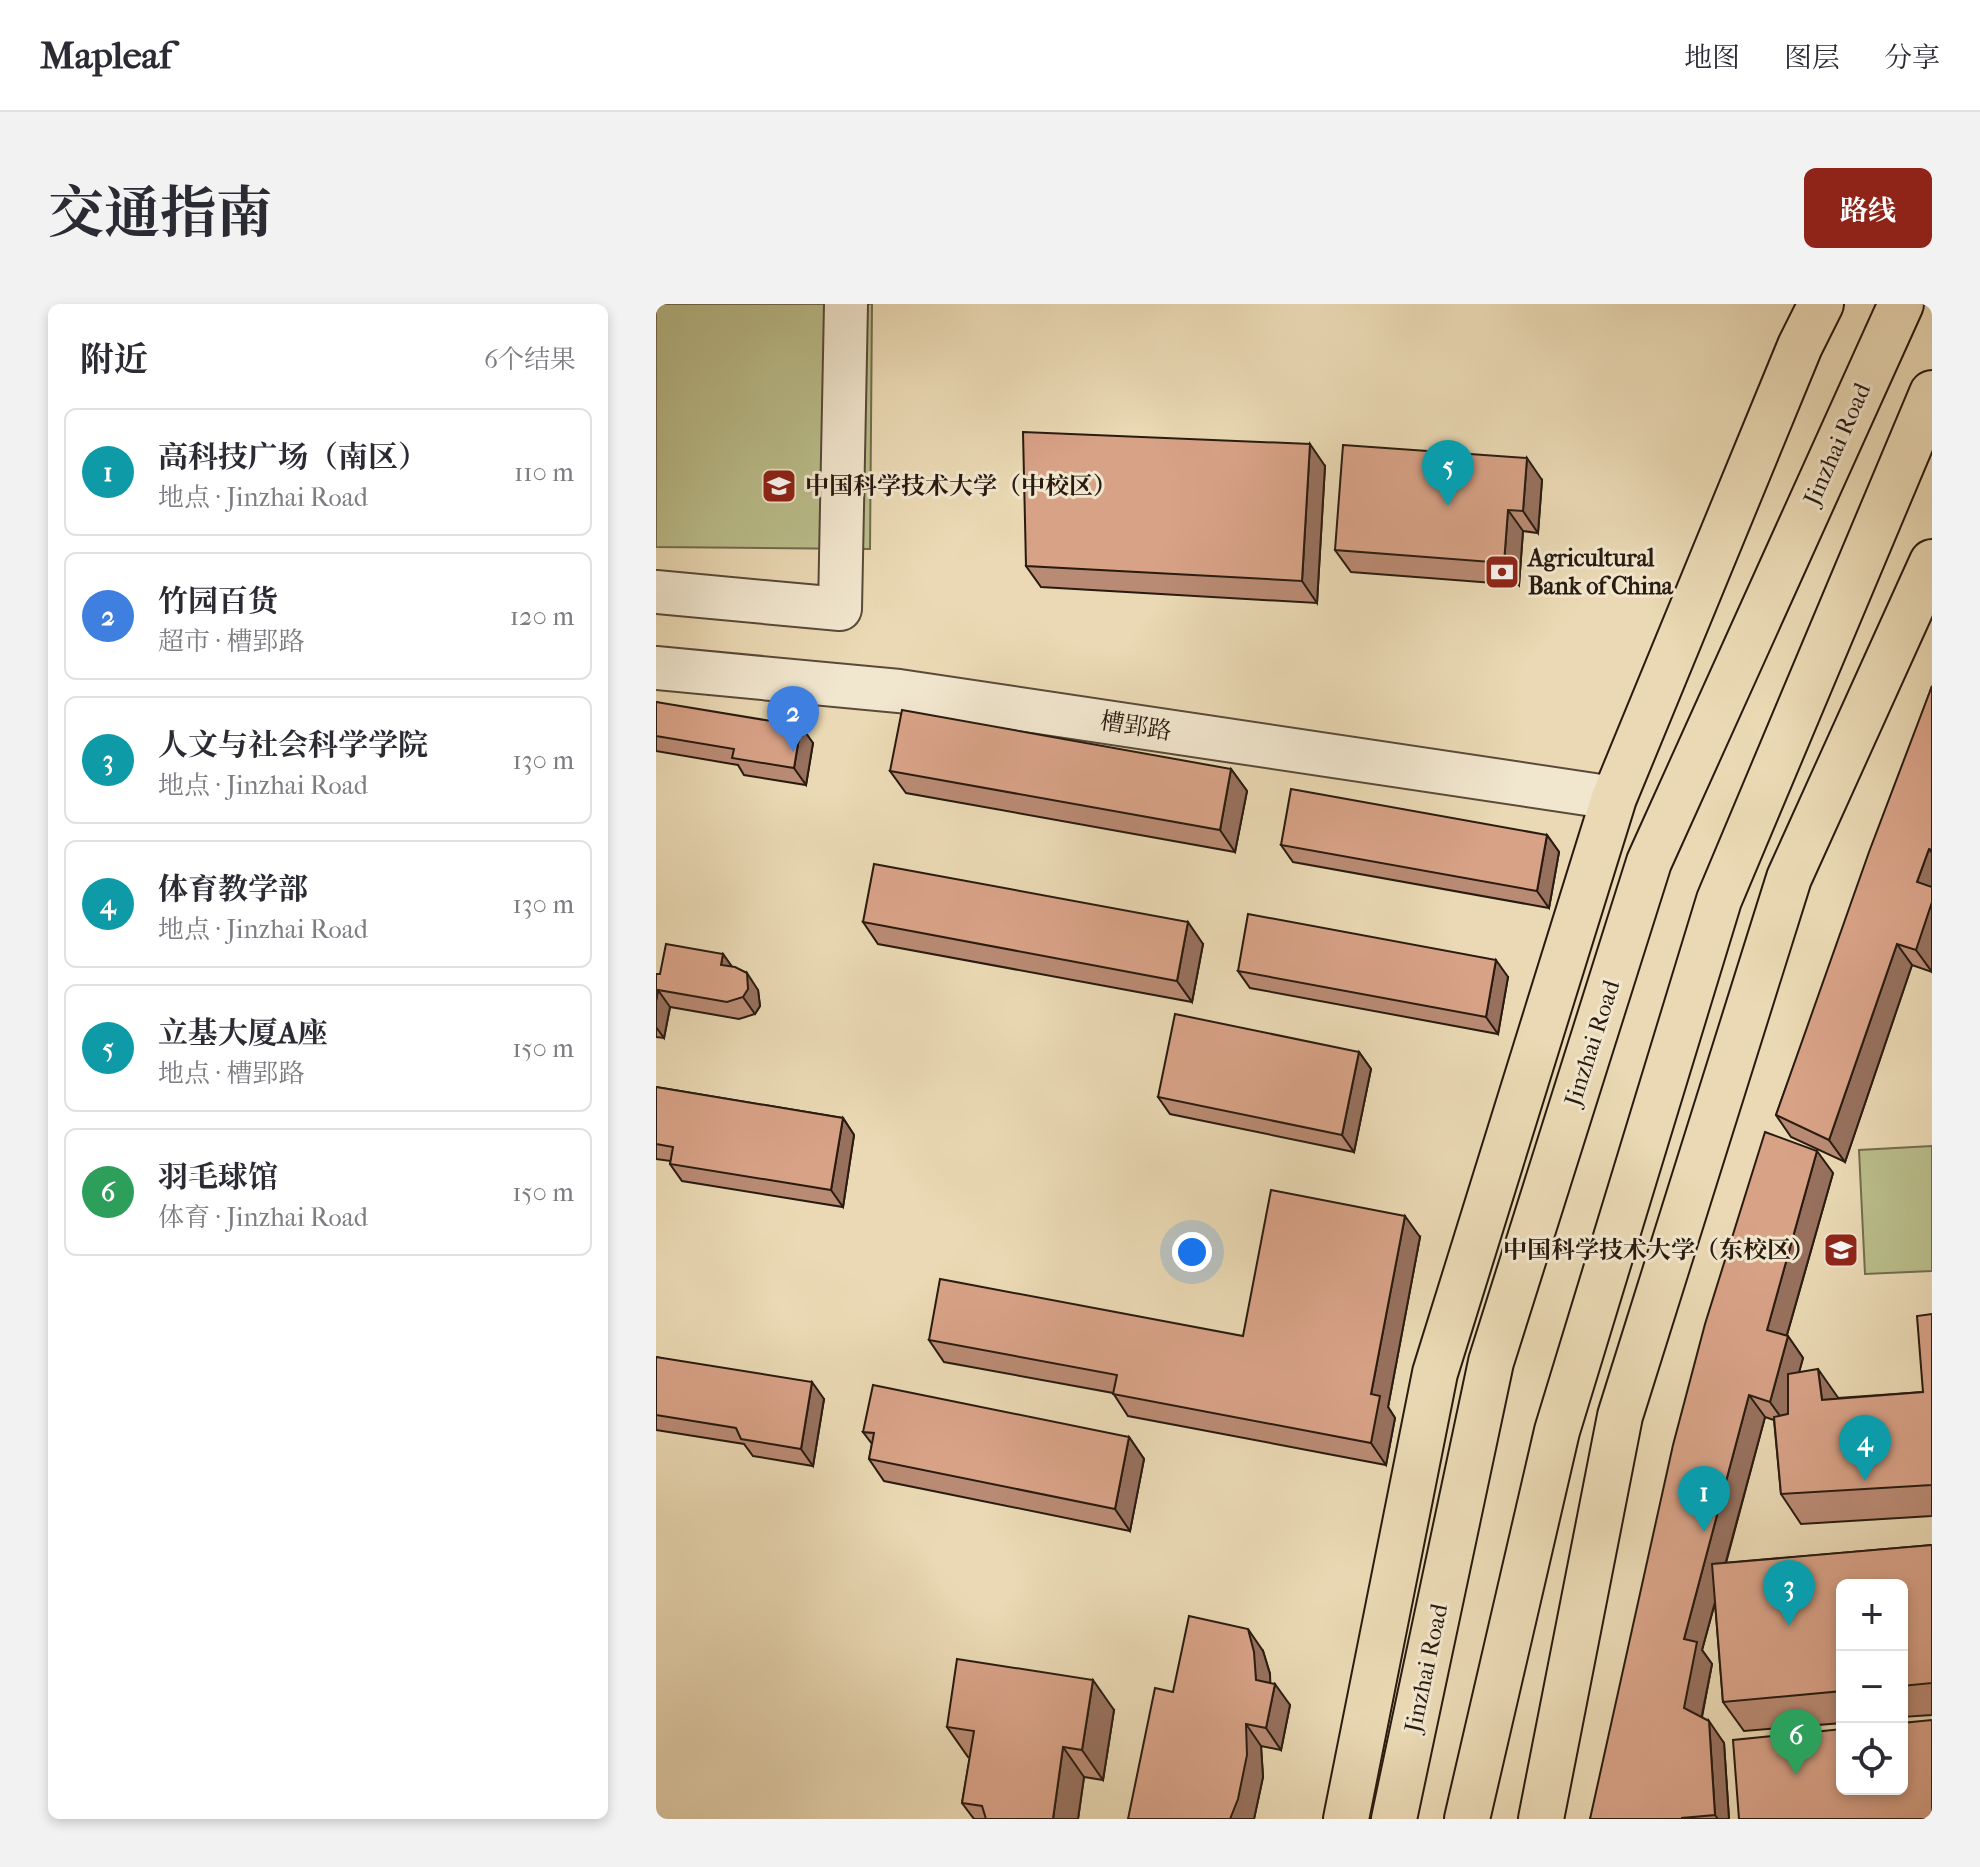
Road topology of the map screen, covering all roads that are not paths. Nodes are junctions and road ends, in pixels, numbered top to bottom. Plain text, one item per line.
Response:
1 (846, 304) edge
2 (1821, 304) edge
3 (1901, 304) edge
4 (1932, 393) edge
5 (1932, 562) edge
6 (656, 592) edge
7 (656, 668) edge
8 (1614, 798) junction
9 (1346, 1819) edge
10 (1394, 1819) edge
11 (1467, 1819) edge
12 (1541, 1819) edge

1 - 6 street
2 - 8 highway
3 - 10 highway, Jinzhai Road
4 - 11 highway
5 - 12 highway
7 - 8 street, 槽郢路
8 - 9 highway

